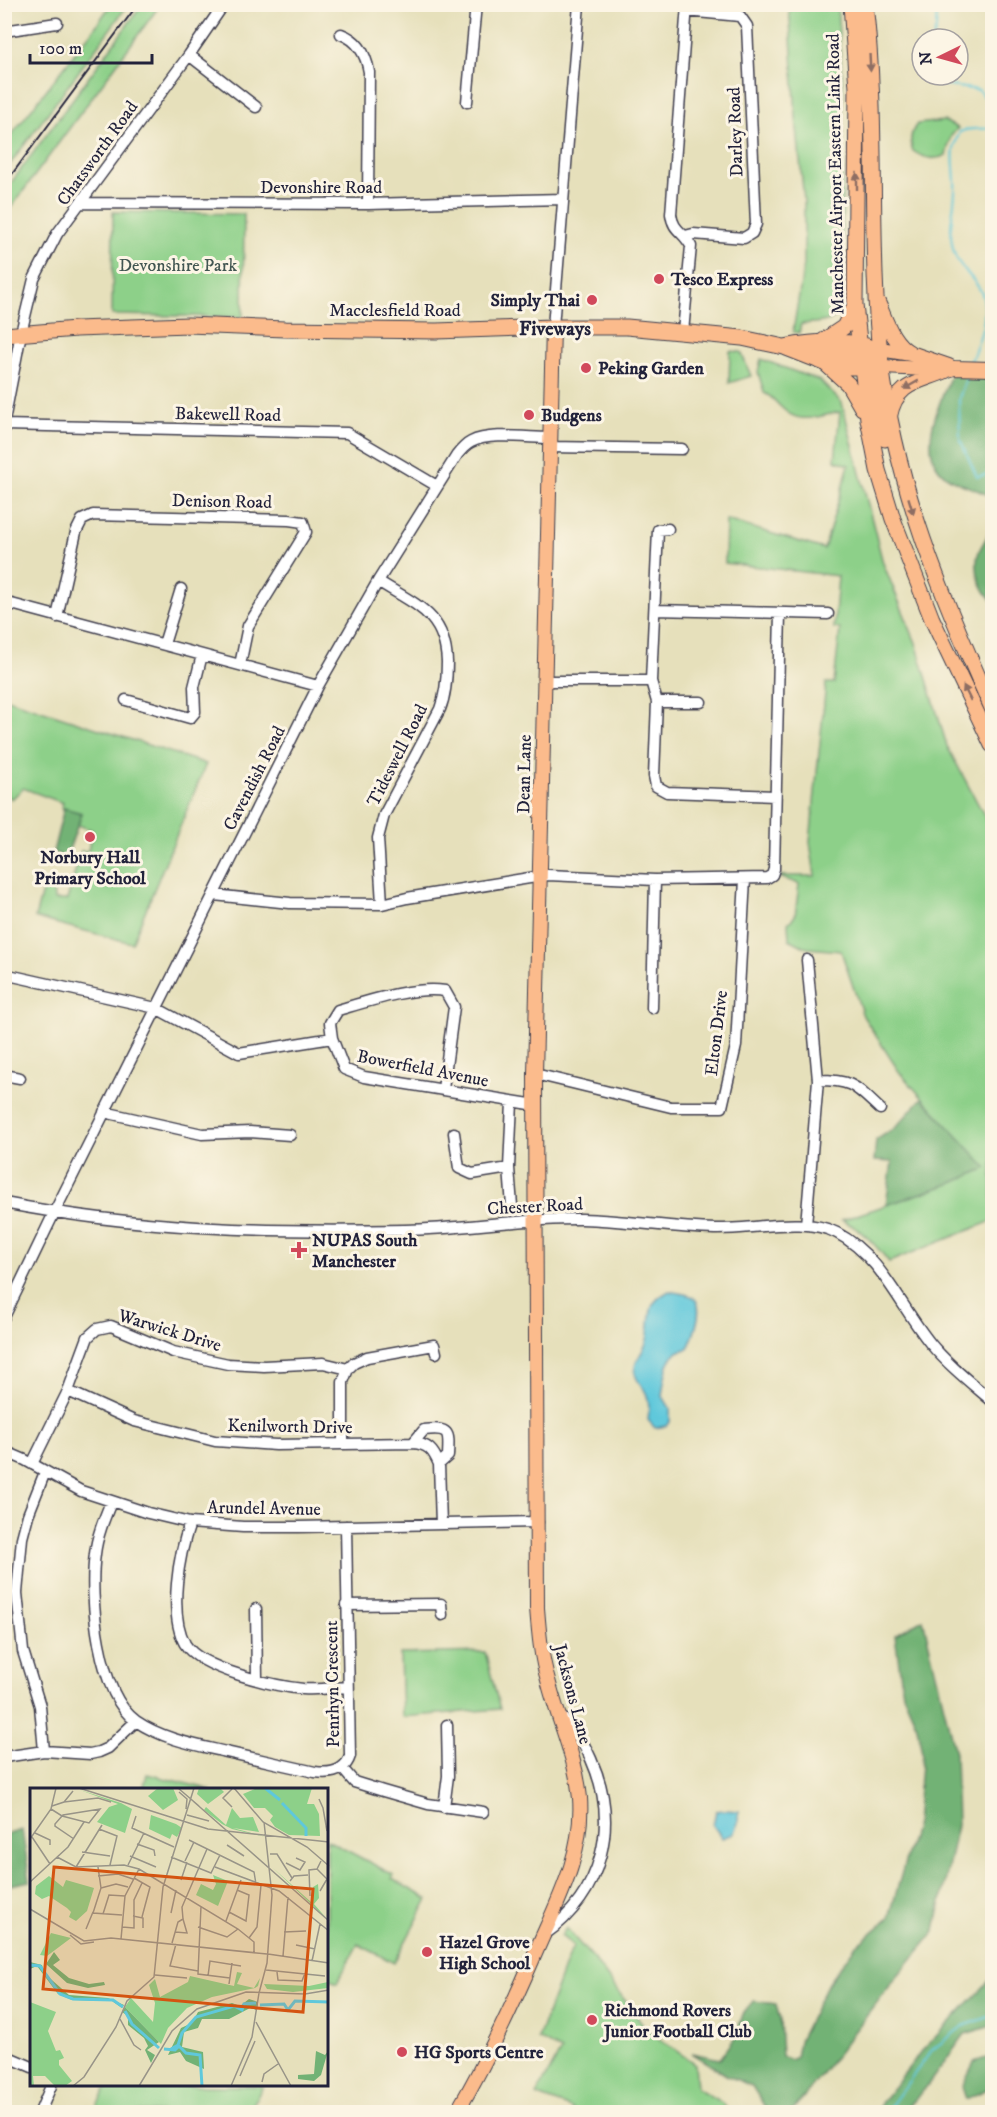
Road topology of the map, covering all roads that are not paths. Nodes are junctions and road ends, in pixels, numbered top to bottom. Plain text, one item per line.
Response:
1 (224, 4) edge
2 (476, 4) edge
3 (579, 4) edge
4 (851, 4) edge
5 (865, 4) edge
6 (686, 8) edge
7 (57, 23) dead end
8 (4, 31) edge
9 (341, 34) dead end
10 (189, 55) junction
11 (466, 102) dead end
12 (256, 107) dead end
13 (873, 168) junction
14 (563, 199) junction
15 (80, 203) junction
16 (368, 204) junction
17 (685, 236) junction
18 (876, 297) junction
19 (855, 305) junction
20 (553, 327) junction
21 (683, 332) junction
22 (21, 333) junction
23 (4, 335) edge
24 (820, 343) junction
25 (789, 347) junction
26 (916, 355) junction
27 (870, 357) junction
28 (825, 363) junction
29 (954, 368) junction
30 (987, 369) edge
31 (890, 416) junction
32 (868, 419) junction
33 (4, 423) edge
34 (549, 443) junction
35 (682, 449) dead end
36 (437, 486) junction
37 (668, 530) dead end
38 (902, 543) junction
39 (378, 581) junction
40 (181, 589) dead end
41 (4, 602) edge
42 (655, 610) junction
43 (780, 613) junction
44 (828, 614) dead end
45 (57, 616) junction
46 (164, 644) junction
47 (202, 655) junction
48 (240, 665) junction
49 (544, 681) junction
50 (651, 681) junction
51 (318, 686) junction
52 (126, 700) dead end
53 (657, 702) junction
54 (701, 702) dead end
55 (993, 708) edge
56 (993, 746) edge
57 (775, 796) junction
58 (539, 876) junction
59 (745, 879) junction
60 (655, 880) junction
61 (214, 895) junction
62 (382, 904) junction
63 (807, 960) dead end
64 (4, 974) edge
65 (156, 1008) junction
66 (652, 1008) dead end
67 (332, 1038) junction
68 (535, 1074) junction
69 (4, 1075) edge
70 (20, 1078) dead end
71 (818, 1080) junction
72 (443, 1089) junction
73 (512, 1102) junction
74 (536, 1105) junction
75 (880, 1109) dead end
76 (104, 1112) junction
77 (454, 1133) dead end
78 (290, 1135) dead end
79 (508, 1168) junction
80 (4, 1203) edge
81 (512, 1206) dead end
82 (54, 1213) junction
83 (535, 1221) junction
84 (806, 1225) junction
85 (4, 1317) edge
86 (434, 1345) dead end
87 (348, 1369) junction
88 (68, 1391) junction
89 (993, 1401) edge
90 (343, 1443) junction
91 (413, 1443) junction
92 (4, 1451) edge
93 (32, 1464) junction
94 (439, 1464) junction
95 (45, 1472) junction
96 (111, 1502) junction
97 (538, 1522) junction
98 (190, 1523) junction
99 (441, 1524) junction
100 (346, 1526) junction
101 (346, 1605) junction
102 (256, 1609) dead end
103 (441, 1615) dead end
104 (257, 1679) junction
105 (348, 1687) junction
106 (558, 1715) junction
107 (136, 1721) junction
108 (447, 1725) dead end
109 (44, 1751) junction
110 (4, 1757) edge
111 (342, 1768) junction
112 (444, 1807) junction
113 (483, 1812) dead end
114 (543, 1935) junction
115 (4, 2055) edge
116 (30, 2066) edge
117 (50, 2087) edge
118 (40, 2112) edge
119 (457, 2112) edge

1 - 10 street, Chatsworth Road
2 - 11 street
3 - 14 street
19 -> 4 highway, Manchester Airport Eastern Link Road
5 -> 13 highway, Manchester Airport Eastern Link Road
6 - 17 street
6 - 17 street, Darley Road
7 - 8 street
9 - 16 street
10 - 12 street
10 - 15 street, Chatsworth Road
13 - 18 highway, Manchester Airport Eastern Link Road
13 - 27 highway
14 - 16 street, Devonshire Road
14 - 20 street
15 - 16 street, Devonshire Road
15 - 22 street, Chatsworth Road
17 - 21 street
18 - 26 main road
18 - 27 highway, Manchester Airport Eastern Link Road
19 - 24 highway
19 - 27 highway, Manchester Airport Eastern Link Road
20 - 21 highway, Macclesfield Road
20 - 22 highway, Macclesfield Road
20 - 34 main road, Dean Lane
21 - 25 highway, Macclesfield Road
22 - 23 highway, Macclesfield Road
22 - 33 street, Chatsworth Road
24 - 25 highway, Macclesfield Road
24 - 27 highway, Macclesfield Road
25 - 27 highway
25 - 28 highway, Macclesfield Road
26 - 27 main road, Macclesfield Road
26 - 29 main road, Macclesfield Road
27 - 28 highway, Macclesfield Road
27 - 29 main road, Macclesfield Road
27 - 31 highway, Manchester Airport Eastern Link Road
27 - 32 highway
27 - 38 highway
28 - 32 highway
29 - 30 main road
29 -> 31 main road
31 -> 55 highway, Manchester Airport Eastern Link Road
32 - 38 highway
33 - 36 street, Bakewell Road
34 - 35 street, Cavendish Road
34 - 36 street, Cavendish Road
34 - 49 main road, Dean Lane
36 - 39 street, Cavendish Road
37 - 42 street
56 -> 38 highway
39 - 51 street, Cavendish Road
39 - 62 street, Tideswell Road
40 - 46 street
41 - 45 street
42 - 43 street
42 - 50 street
43 - 44 street
43 - 57 street
45 - 46 street
45 - 48 street, Denison Road
46 - 47 street
47 - 48 street
47 - 52 street
48 - 51 street
49 - 50 street
49 - 58 main road, Dean Lane
50 - 53 street
51 - 61 street, Cavendish Road
53 - 54 street
53 - 57 street
57 - 59 street
58 - 60 street
58 - 62 street
58 - 68 main road, Dean Lane
59 - 60 street
59 - 68 street, Elton Drive
60 - 66 street
61 - 62 street
61 - 65 street, Cavendish Road
63 - 71 street
64 - 65 street
65 - 67 street
65 - 76 street, Cavendish Road
67 - 72 street, Bowerfield Avenue
67 - 72 street
68 - 74 main road, Dean Lane
69 - 70 street
71 - 75 street
71 - 84 street
72 - 73 street, Bowerfield Avenue
73 - 74 street, Bowerfield Avenue
73 - 79 street
74 - 83 main road, Dean Lane
76 - 78 street
76 - 82 street, Cavendish Road
77 - 79 street
79 - 81 street
80 - 82 street, Chester Road
82 - 83 street, Chester Road
82 - 85 street, Cavendish Road
83 - 84 street, Chester Road
83 - 97 main road, Jacksons Lane
84 - 89 street, Chester Road
86 - 87 street
87 - 88 street, Warwick Drive
87 - 90 street
88 - 90 street, Kenilworth Drive
88 - 93 street, Warwick Drive
90 - 91 street, Kenilworth Drive
91 - 94 street
91 - 94 street, Kenilworth Drive
92 - 93 street, Arundel Avenue
93 - 95 street, Arundel Avenue
94 - 99 street, Kenilworth Drive
95 - 96 street, Arundel Avenue
95 - 109 street
96 - 98 street, Arundel Avenue
96 - 107 street
97 - 99 street, Arundel Avenue
97 - 106 main road, Jacksons Lane
98 - 100 street, Arundel Avenue
98 - 104 street
99 - 100 street, Arundel Avenue
100 - 101 street, Penrhyn Crescent
101 - 103 street
101 - 105 street, Penrhyn Crescent
102 - 104 street
104 - 105 street
105 - 111 street, Penrhyn Crescent
106 - 114 main road, Jacksons Lane
106 - 114 street
107 - 109 street
107 - 111 street, Penrhyn Crescent
108 - 112 street
109 - 110 street
111 - 112 street
112 - 113 street
114 - 119 main road, Jacksons Lane
115 - 116 street
117 - 118 street

